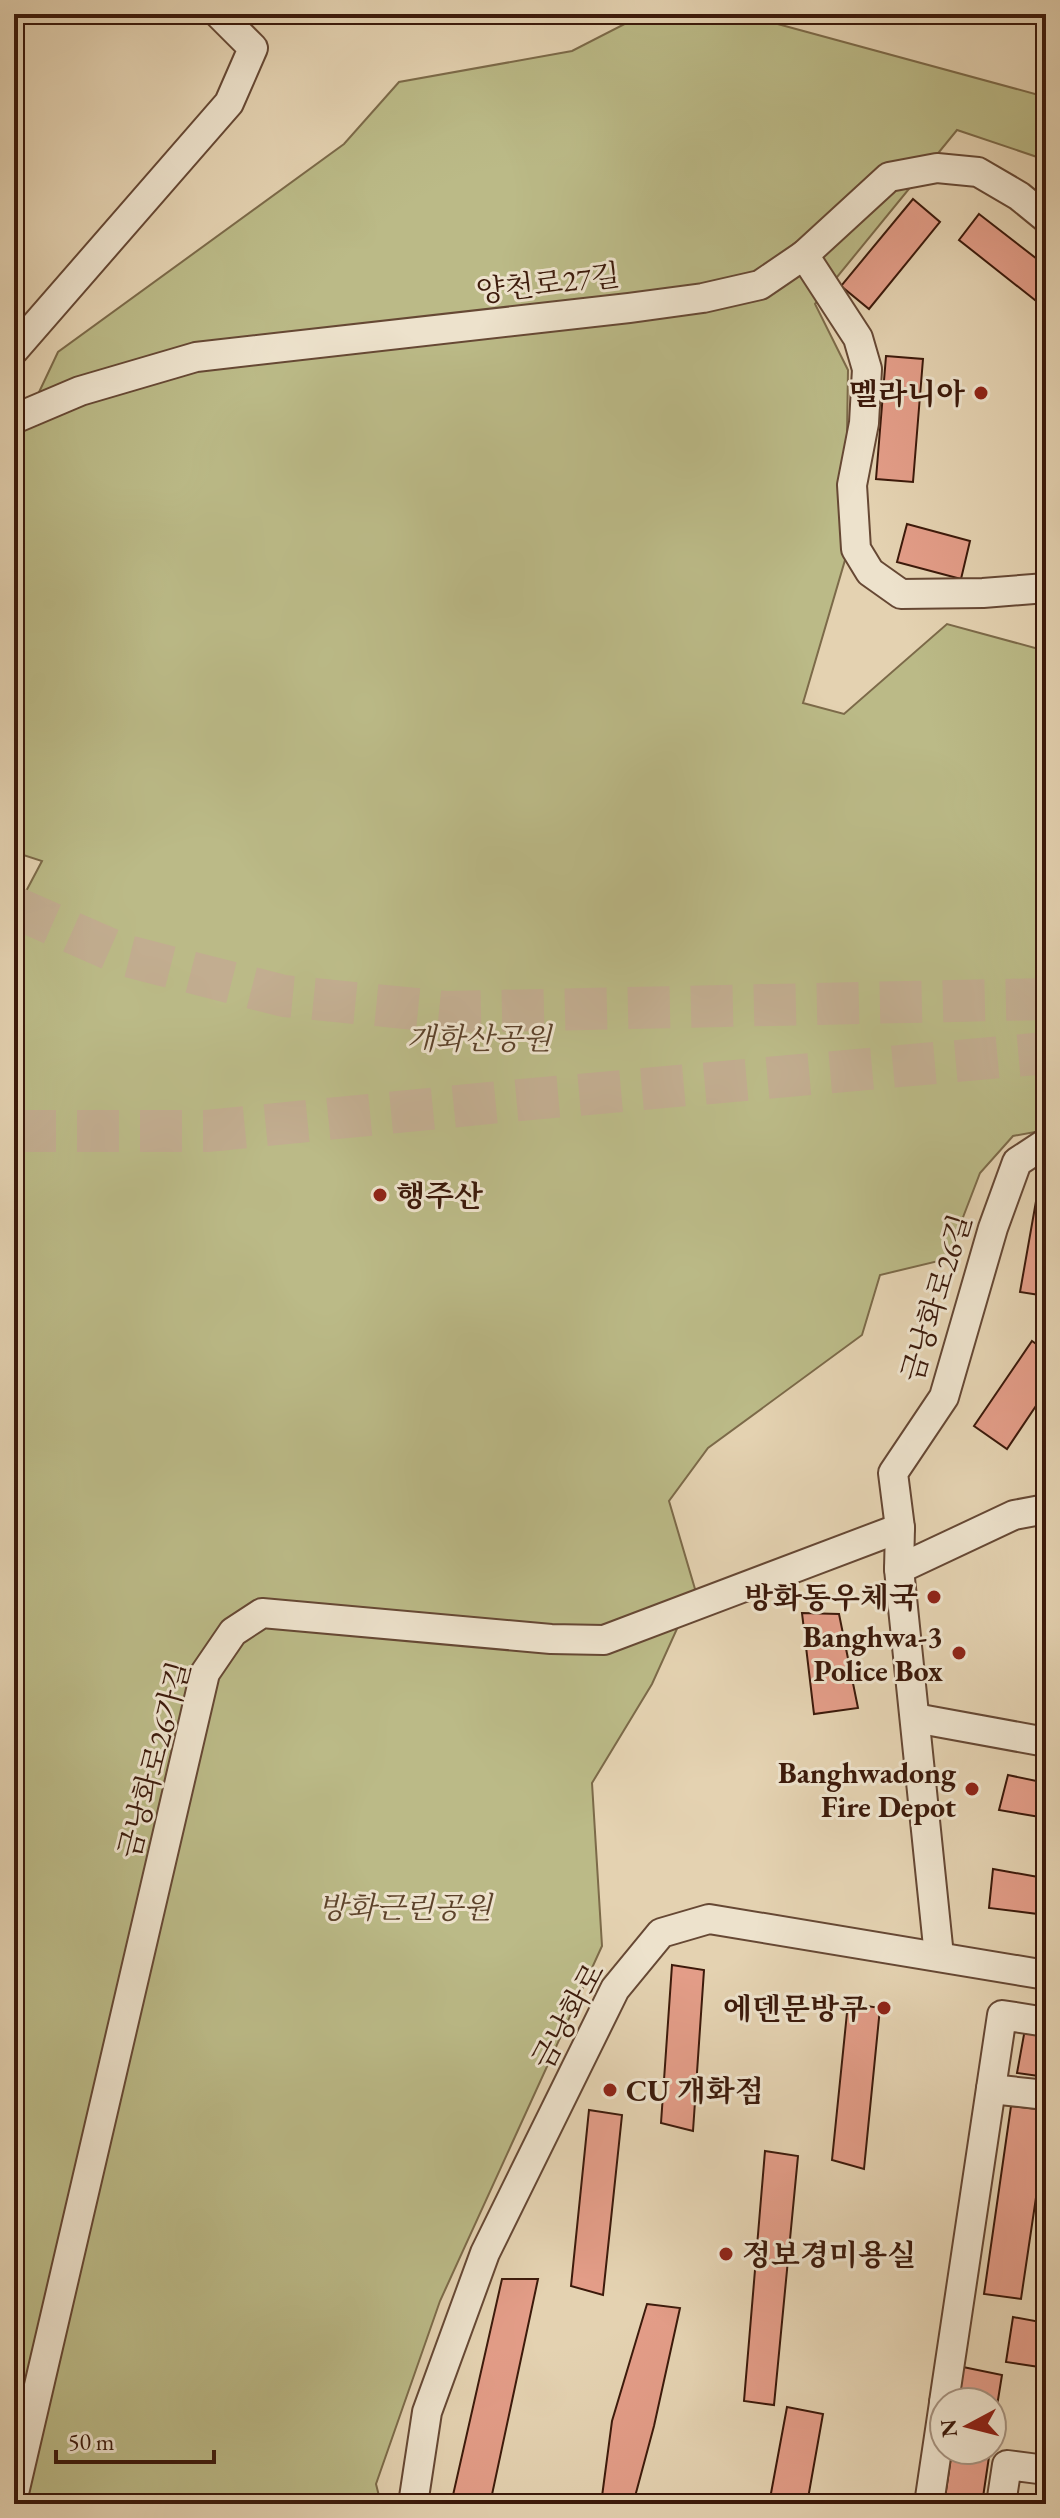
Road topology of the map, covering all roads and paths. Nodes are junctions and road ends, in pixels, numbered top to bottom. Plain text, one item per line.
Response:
1 (219, 14) edge
2 (1046, 218) edge
3 (804, 255) junction
4 (14, 350) edge
5 (14, 419) edge
6 (1046, 588) edge
7 (1046, 1143) edge
8 (1046, 1509) edge
9 (900, 1528) junction
10 (899, 1569) junction
11 (915, 1718) junction
12 (1046, 1742) edge
13 (939, 1956) junction
14 (1046, 1975) edge
15 (1046, 2022) edge
16 (991, 2089) junction
17 (1046, 2095) edge
18 (947, 2386) edge
19 (935, 2466) edge
20 (1046, 2470) edge
21 (14, 2493) edge
22 (413, 2504) edge
23 (929, 2504) edge
24 (1001, 2504) edge

1 - 4 street
2 - 3 street, 양천로27길
3 - 5 street, 양천로27길
3 - 6 street
7 - 9 street, 금낭화로26길
8 - 10 street
9 - 10 street, 금낭화로26길
9 - 21 street, 금낭화로26가길
10 - 11 street, 금낭화로26길
11 - 12 street
11 - 13 street, 금낭화로26길
13 - 14 street, 금낭화로
13 - 22 street, 금낭화로
15 - 16 street
16 - 17 street
16 - 18 street
19 - 23 street
20 - 24 street

